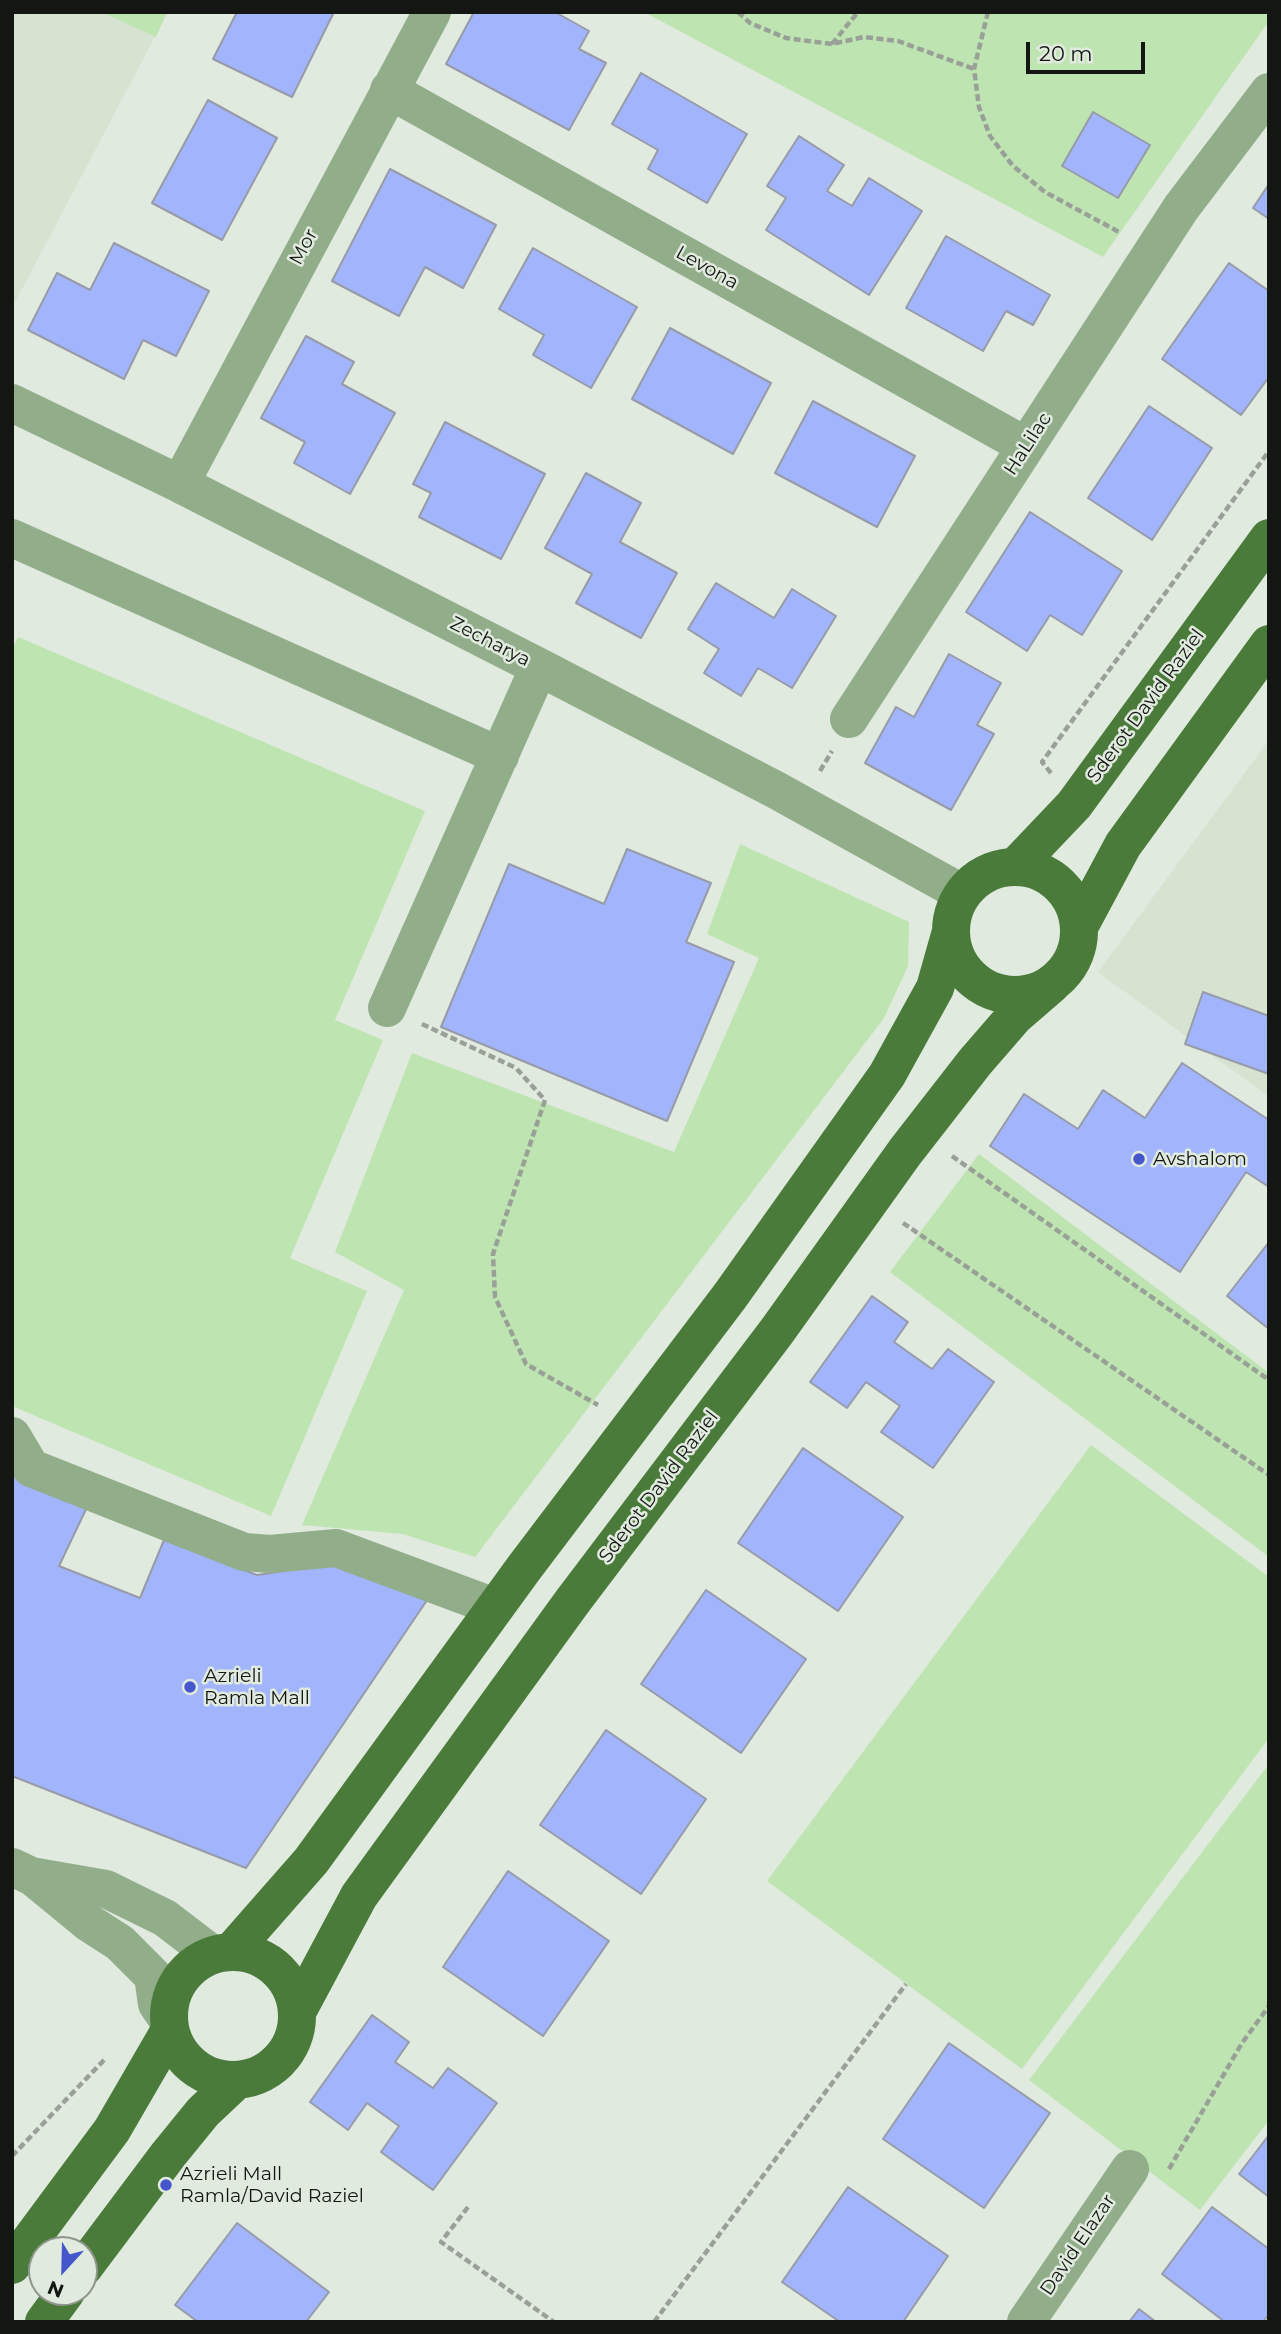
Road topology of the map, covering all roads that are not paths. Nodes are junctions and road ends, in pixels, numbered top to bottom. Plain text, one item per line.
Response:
1 (432, 12) edge
2 (389, 90) junction
3 (1269, 92) edge
4 (12, 403) edge
5 (1026, 446) junction
6 (180, 484) junction
7 (12, 538) edge
8 (1269, 538) edge
9 (1269, 644) edge
10 (539, 667) junction
11 (849, 719) road end
12 (500, 756) junction
13 (1015, 867) junction
14 (962, 893) junction
15 (1079, 927) junction
16 (950, 935) junction
17 (1051, 985) junction
18 (387, 1008) road end
19 (12, 1436) edge
20 (495, 1607) junction
21 (22, 1871) edge
22 (222, 1953) junction
23 (298, 2012) junction
24 (169, 2025) junction
25 (237, 2080) junction
26 (1130, 2169) road end
27 (98, 2248) edge
28 (12, 2265) edge
29 (56, 2306) edge
30 (44, 2322) edge
31 (1027, 2322) edge

1 - 2 street, Mor
2 - 5 street, Levona
2 - 6 street, Mor
3 - 5 street, HaLilac
4 - 6 street, Zecharya
5 - 11 street, HaLilac
6 - 10 street, Zecharya
7 - 12 street
8 - 13 main road, Sderot David Raziel
9 - 15 main road
10 - 12 street
10 - 14 street, Zecharya
12 - 18 street
13 - 14 main road
13 - 15 main road
14 - 16 main road
15 - 17 main road
16 - 17 main road
16 - 20 main road
17 - 23 main road, Sderot David Raziel
19 - 20 street
20 - 22 main road
21 - 22 street
21 - 24 street
22 - 23 main road
22 - 24 main road
23 - 25 main road
24 - 25 main road
24 - 28 main road
25 - 27 main road
26 - 31 street, David Elazar
29 - 30 main road

